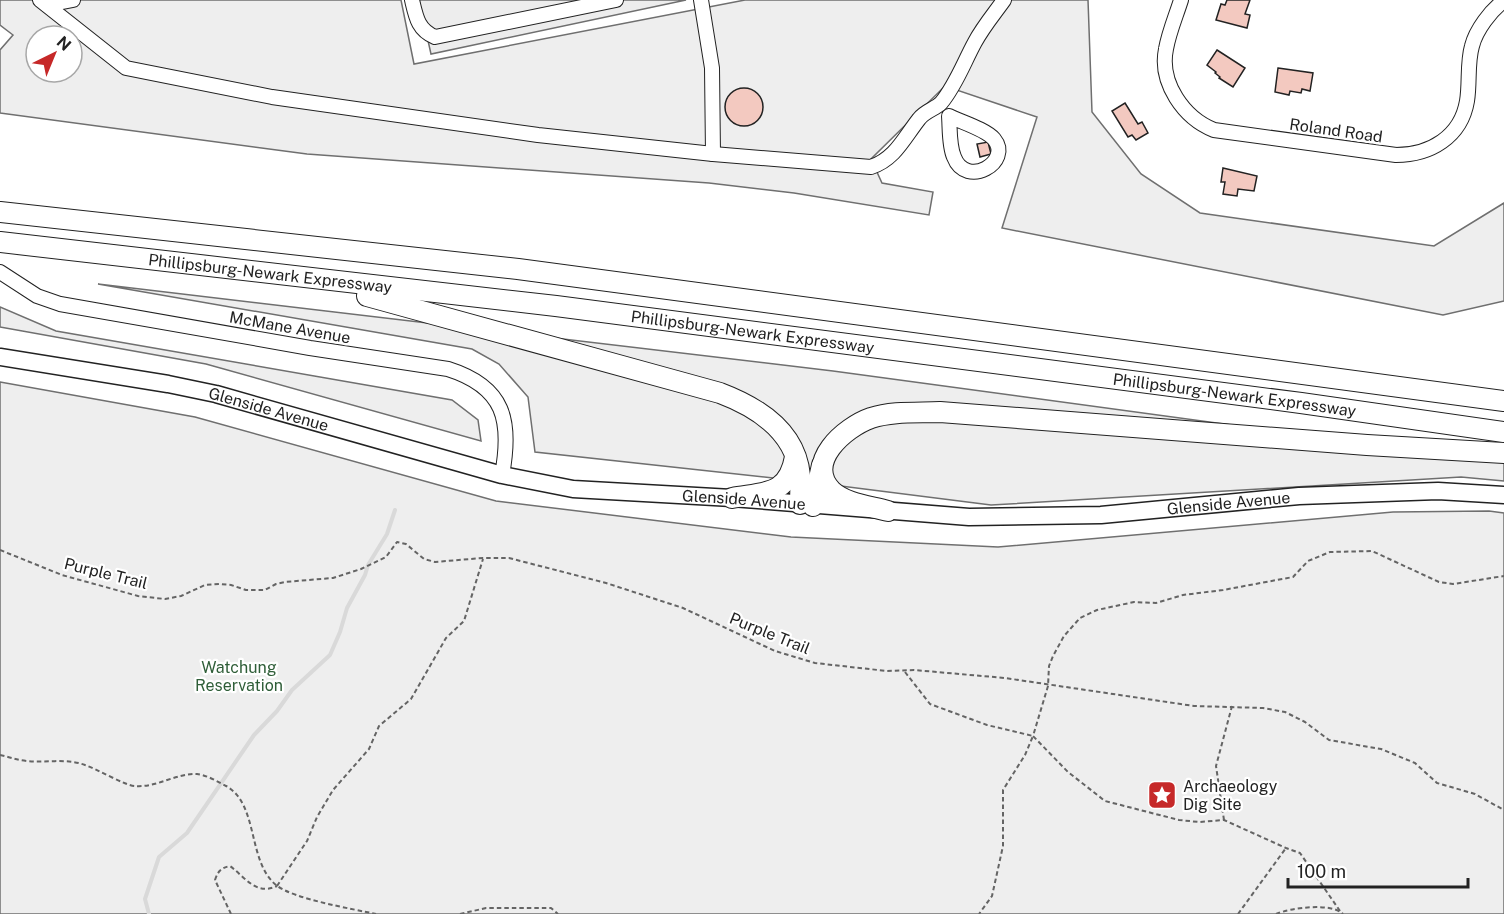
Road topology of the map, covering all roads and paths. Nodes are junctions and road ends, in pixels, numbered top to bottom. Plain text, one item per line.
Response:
1 (73, 0) edge
2 (412, 0) edge
3 (616, 0) edge
4 (701, 0) edge
5 (1004, 0) edge
6 (1181, 0) edge
7 (1504, 1) edge
8 (44, 2) edge
9 (940, 105) junction
10 (949, 116) dead end
11 (713, 154) junction
12 (0, 212) edge
13 (0, 242) edge
14 (229, 270) junction
15 (0, 272) edge
16 (0, 357) edge
17 (1504, 401) edge
18 (1504, 432) edge
19 (1504, 453) edge
20 (795, 457) junction
21 (823, 462) junction
22 (502, 475) junction
23 (1504, 495) edge
24 (732, 498) junction
25 (807, 505) junction
26 (888, 511) junction
27 (0, 550) edge
28 (483, 558) junction
29 (1504, 576) edge
30 (905, 672) junction
31 (1048, 686) junction
32 (1232, 706) junction
33 (1033, 736) junction
34 (0, 755) edge
35 (1504, 810) edge
36 (1224, 820) junction
37 (1286, 848) junction
38 (277, 886) junction
39 (1341, 912) edge
40 (231, 914) edge
41 (376, 914) edge
42 (460, 914) edge
43 (558, 914) edge
44 (979, 914) edge
45 (1238, 914) edge
46 (1276, 914) edge

1 - 8 street
2 - 3 street
4 - 11 street
5 - 9 street
6 - 7 street, Roland Road
8 - 11 street
9 - 10 street
9 - 11 street
12 - 17 highway, Phillipsburg-Newark Expressway
13 - 14 highway, Phillipsburg-Newark Expressway
14 - 18 highway, Phillipsburg-Newark Expressway
14 - 20 highway
15 - 22 street, McMane Avenue
16 - 22 main road, Glenside Avenue
19 - 21 highway
20 - 24 highway
20 - 25 highway
21 - 25 highway
21 - 26 highway
22 - 24 main road, Glenside Avenue
23 - 26 main road, Glenside Avenue
24 - 25 main road, Glenside Avenue
25 - 26 main road, Glenside Avenue
27 - 28 path, Purple Trail
28 - 30 path, Purple Trail
28 - 38 path
29 - 31 path
30 - 31 path, Purple Trail
30 - 33 path
31 - 32 path, Purple Trail
31 - 33 path
32 - 35 path, Purple Trail
32 - 36 path
33 - 36 path
33 - 44 path
34 - 38 path
36 - 37 path
37 - 39 path
37 - 45 path
38 - 40 path
38 - 41 path
39 - 46 path
42 - 43 path

